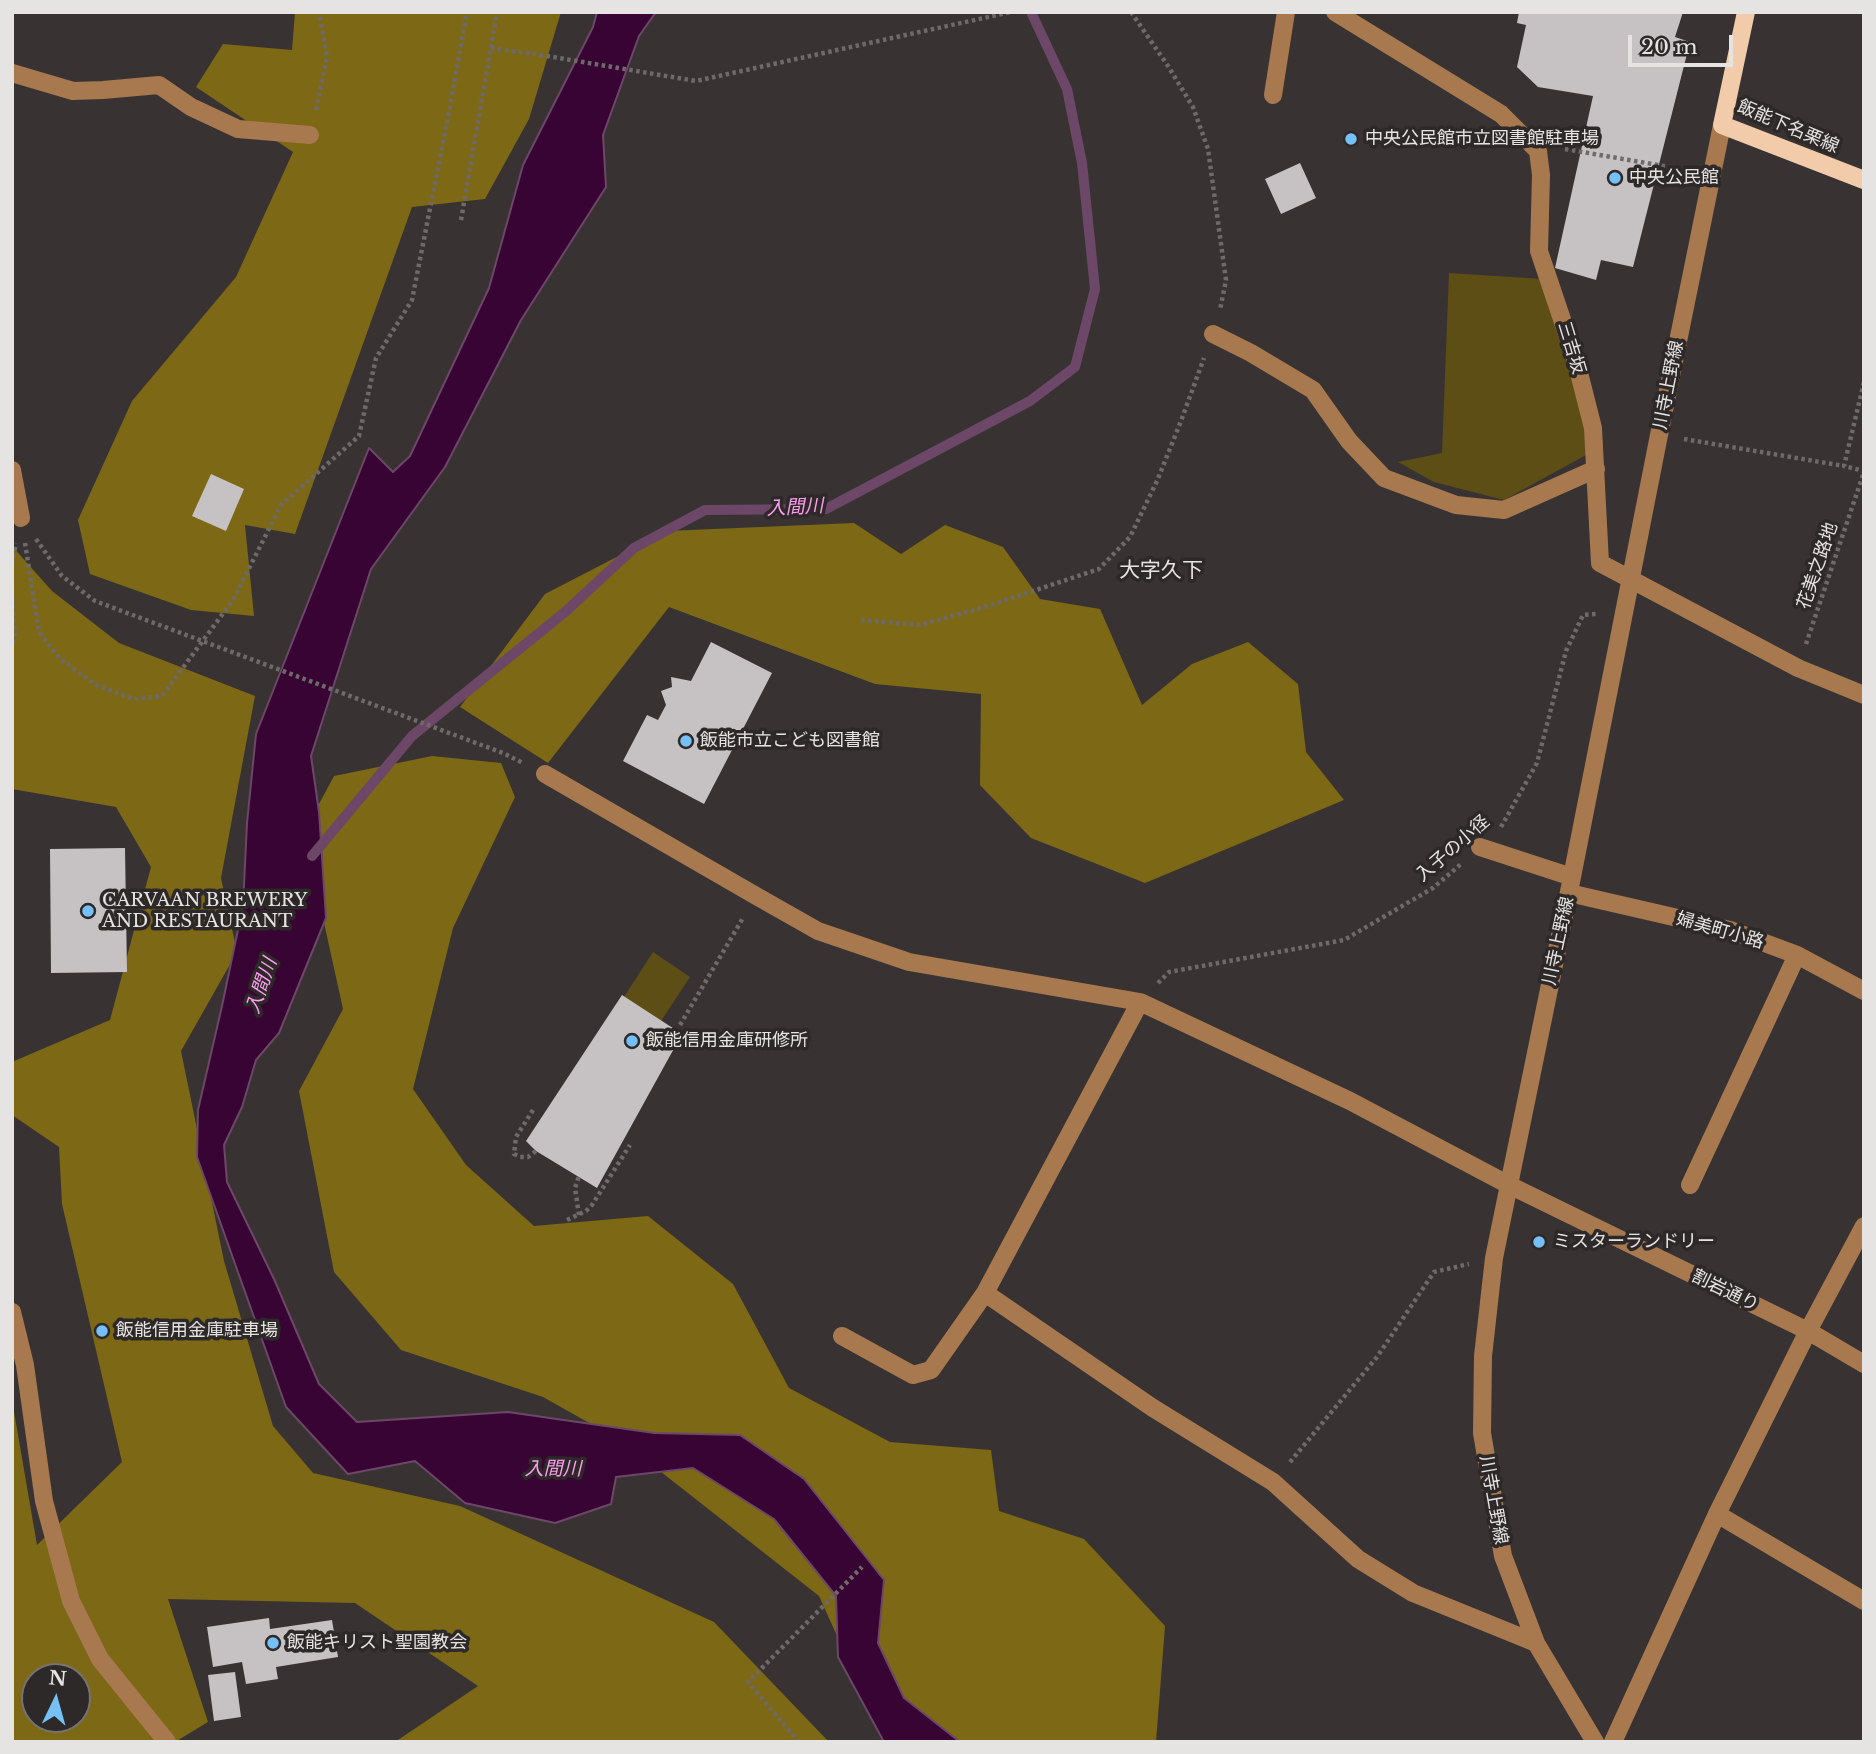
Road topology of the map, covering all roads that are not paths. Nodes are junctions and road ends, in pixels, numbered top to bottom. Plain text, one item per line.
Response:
1 (1286, 12) edge
2 (1335, 12) edge
3 (1746, 12) edge
4 (12, 73) edge
5 (1273, 95) dead end
6 (1722, 125) junction
7 (310, 135) road end
8 (1864, 180) edge
9 (1213, 334) road end
10 (1596, 469) junction
11 (12, 470) edge
12 (21, 518) road end
13 (1632, 579) junction
14 (1864, 695) edge
15 (545, 774) dead end
16 (1480, 847) road end
17 (1571, 885) junction
18 (1797, 955) junction
19 (1864, 991) edge
20 (1140, 1002) junction
21 (1509, 1185) junction
22 (1690, 1185) dead end
23 (1864, 1226) edge
24 (985, 1293) junction
25 (12, 1312) edge
26 (1808, 1331) junction
27 (842, 1336) dead end
28 (1864, 1364) edge
29 (1717, 1514) junction
30 (1864, 1601) edge
31 (1536, 1643) junction
32 (167, 1742) edge
33 (1595, 1742) edge
34 (1613, 1742) edge

1 - 5 street
2 - 10 street, 三吉坂
3 - 6 main road, 飯能下名栗線
4 - 7 street
6 - 8 main road, 飯能下名栗線
6 - 13 street, 川寺上野線
9 - 10 street
10 - 13 street, 三吉坂
11 - 12 street
13 - 14 street
13 - 17 street, 川寺上野線
15 - 20 street, 割岩通り
16 - 17 street, 婦美町小路
17 - 18 street, 婦美町小路
17 - 21 street, 川寺上野線
18 - 19 street, 婦美町小路
18 - 22 street
20 - 21 street, 割岩通り
20 - 24 street
21 - 26 street, 割岩通り
21 - 31 street, 川寺上野線
23 - 26 street
24 - 27 street
24 - 31 street
25 - 32 street
26 - 28 street, 割岩通り
26 - 29 street
29 - 30 street
29 - 34 street
31 - 33 street, 川寺上野線

